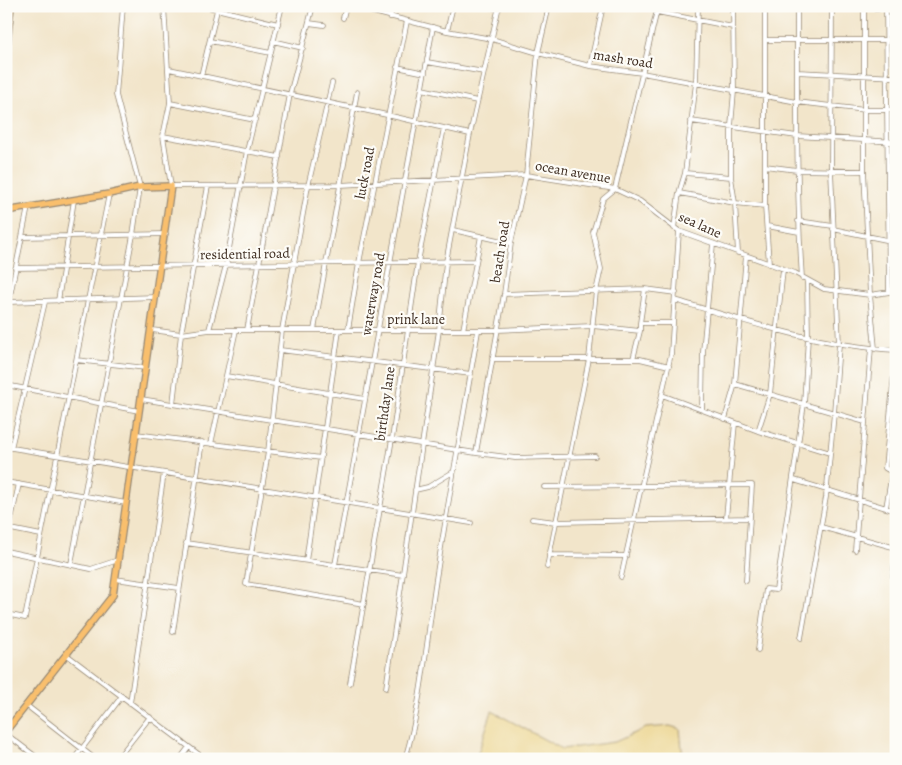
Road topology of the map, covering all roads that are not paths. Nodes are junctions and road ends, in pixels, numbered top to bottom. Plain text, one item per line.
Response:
1 (11, 6) edge
2 (122, 6) edge
3 (164, 6) edge
4 (204, 6) edge
5 (282, 6) edge
6 (313, 6) edge
7 (346, 6) edge
8 (350, 6) edge
9 (393, 6) edge
10 (453, 6) edge
11 (487, 6) edge
12 (549, 6) edge
13 (603, 6) edge
14 (658, 6) edge
15 (698, 6) edge
16 (733, 6) edge
17 (765, 6) edge
18 (797, 7) edge
19 (832, 7) edge
20 (864, 7) edge
21 (886, 7) edge
22 (218, 8) edge
23 (499, 8) edge
24 (896, 8) edge
25 (657, 12) junction
26 (390, 17) junction
27 (343, 18) dead end
28 (407, 21) junction
29 (698, 21) junction
30 (310, 23) junction
31 (278, 24) junction
32 (324, 26) dead end
33 (433, 27) junction
34 (734, 28) junction
35 (447, 31) junction
36 (492, 39) junction
37 (797, 39) junction
38 (765, 40) junction
39 (832, 40) junction
40 (864, 40) junction
41 (886, 40) junction
42 (896, 40) edge
43 (210, 41) junction
44 (273, 41) junction
45 (7, 47) edge
46 (303, 48) junction
47 (271, 53) junction
48 (538, 53) junction
49 (6, 54) edge
50 (427, 62) junction
51 (590, 66) junction
52 (397, 67) junction
53 (169, 70) junction
54 (484, 72) junction
55 (797, 72) junction
56 (424, 73) junction
57 (642, 73) junction
58 (832, 74) junction
59 (864, 75) junction
60 (201, 76) junction
61 (886, 76) junction
62 (896, 77) edge
63 (332, 83) dead end
64 (696, 83) junction
65 (262, 89) junction
66 (422, 89) junction
67 (734, 91) junction
68 (357, 92) dead end
69 (290, 94) junction
70 (765, 97) junction
71 (327, 102) junction
72 (477, 102) junction
73 (797, 102) junction
74 (170, 103) junction
75 (832, 106) junction
76 (354, 108) junction
77 (865, 110) junction
78 (887, 110) junction
79 (896, 110) edge
80 (388, 115) junction
81 (254, 120) junction
82 (691, 120) junction
83 (416, 122) junction
84 (731, 126) junction
85 (444, 128) junction
86 (765, 130) junction
87 (470, 134) junction
88 (163, 136) junction
89 (797, 136) junction
90 (832, 139) junction
91 (865, 140) junction
92 (887, 141) junction
93 (896, 142) edge
94 (247, 151) junction
95 (279, 157) junction
96 (765, 166) junction
97 (797, 170) junction
98 (831, 170) junction
99 (864, 171) junction
100 (685, 173) junction
101 (526, 175) junction
102 (731, 177) junction
103 (463, 179) junction
104 (433, 180) junction
105 (404, 182) junction
106 (374, 184) junction
107 (140, 186) junction
108 (171, 186) junction
109 (208, 186) junction
110 (240, 186) junction
111 (274, 186) junction
112 (308, 186) junction
113 (340, 186) junction
114 (615, 189) junction
115 (679, 193) junction
116 (109, 194) junction
117 (74, 200) junction
118 (735, 203) junction
119 (765, 206) junction
120 (28, 207) junction
121 (6, 211) edge
122 (798, 221) junction
123 (767, 226) junction
124 (674, 228) junction
125 (833, 228) junction
126 (453, 230) junction
127 (679, 231) junction
128 (799, 232) junction
129 (133, 234) junction
130 (166, 234) junction
131 (867, 235) junction
132 (68, 236) junction
133 (100, 236) junction
134 (481, 236) junction
135 (22, 237) junction
136 (888, 241) junction
137 (896, 242) edge
138 (511, 243) junction
139 (713, 244) junction
140 (738, 253) junction
141 (746, 256) junction
142 (476, 261) junction
143 (418, 262) junction
144 (446, 262) junction
145 (359, 263) junction
146 (390, 263) junction
147 (294, 264) junction
148 (326, 264) junction
149 (769, 264) junction
150 (226, 265) junction
151 (258, 265) junction
152 (127, 266) junction
153 (161, 266) junction
154 (193, 266) junction
155 (94, 267) junction
156 (15, 268) junction
157 (63, 268) junction
158 (783, 269) junction
159 (802, 278) junction
160 (808, 280) junction
161 (645, 289) junction
162 (596, 291) junction
163 (837, 291) junction
164 (896, 291) edge
165 (889, 292) junction
166 (676, 293) junction
167 (504, 294) junction
168 (870, 295) junction
169 (156, 297) junction
170 (121, 299) junction
171 (675, 300) junction
172 (58, 301) junction
173 (87, 301) junction
174 (9, 302) junction
175 (45, 302) junction
176 (707, 310) junction
177 (6, 316) edge
178 (740, 319) junction
179 (640, 323) junction
180 (673, 323) junction
181 (593, 326) junction
182 (152, 330) junction
183 (209, 330) junction
184 (236, 330) junction
185 (247, 330) junction
186 (282, 330) junction
187 (314, 330) junction
188 (339, 330) junction
189 (348, 330) junction
190 (439, 330) junction
191 (462, 330) junction
192 (478, 330) junction
193 (497, 330) junction
194 (776, 330) junction
195 (378, 331) junction
196 (407, 331) junction
197 (640, 331) junction
198 (181, 334) junction
199 (808, 337) junction
200 (838, 344) junction
201 (873, 349) junction
202 (280, 350) junction
203 (896, 352) edge
204 (335, 357) junction
205 (492, 359) junction
206 (589, 359) junction
207 (633, 359) junction
208 (76, 360) junction
209 (372, 362) junction
210 (109, 364) junction
211 (402, 365) junction
212 (669, 366) junction
213 (146, 368) junction
214 (434, 369) junction
215 (471, 374) junction
216 (226, 376) junction
217 (276, 384) junction
218 (735, 384) junction
219 (6, 385) edge
220 (25, 389) junction
221 (330, 393) junction
222 (770, 394) junction
223 (662, 395) junction
224 (68, 397) junction
225 (365, 398) junction
226 (141, 399) junction
227 (101, 404) junction
228 (173, 404) junction
229 (804, 404) junction
230 (702, 409) junction
231 (140, 411) junction
232 (218, 412) junction
233 (834, 413) junction
234 (724, 419) junction
235 (271, 420) junction
236 (865, 422) junction
237 (735, 423) junction
238 (325, 428) junction
239 (758, 431) junction
240 (136, 434) junction
241 (359, 434) junction
242 (392, 439) junction
243 (202, 442) junction
244 (211, 444) junction
245 (422, 444) junction
246 (799, 444) junction
247 (9, 447) edge
248 (457, 450) junction
249 (268, 452) junction
250 (476, 453) junction
251 (830, 453) junction
252 (57, 455) junction
253 (569, 456) junction
254 (595, 456) dead end
255 (321, 458) junction
256 (91, 460) junction
257 (131, 467) junction
258 (164, 472) junction
259 (453, 472) junction
260 (196, 478) junction
261 (794, 480) junction
262 (6, 482) edge
263 (18, 484) junction
264 (641, 485) junction
265 (728, 485) junction
266 (563, 486) junction
267 (544, 487) dead end
268 (262, 488) junction
269 (50, 490) junction
270 (415, 490) junction
271 (826, 490) junction
272 (84, 496) junction
273 (316, 497) junction
274 (859, 500) junction
275 (346, 502) junction
276 (126, 503) junction
277 (380, 508) junction
278 (886, 508) junction
279 (896, 511) edge
280 (412, 513) junction
281 (445, 518) junction
282 (532, 518) dead end
283 (726, 518) junction
284 (750, 518) junction
285 (634, 520) junction
286 (556, 522) junction
287 (471, 523) dead end
288 (821, 527) junction
289 (8, 528) edge
290 (41, 535) junction
291 (856, 537) junction
292 (6, 542) edge
293 (186, 543) junction
294 (896, 548) edge
295 (855, 550) dead end
296 (6, 551) edge
297 (252, 552) junction
298 (896, 553) edge
299 (550, 554) junction
300 (626, 556) junction
301 (36, 558) junction
302 (118, 560) junction
303 (306, 561) junction
304 (71, 564) junction
305 (335, 565) junction
306 (547, 566) dead end
307 (370, 570) junction
308 (403, 575) junction
309 (893, 576) dead end
310 (621, 577) dead end
311 (115, 579) junction
312 (746, 581) dead end
313 (148, 584) junction
314 (179, 588) junction
315 (364, 604) junction
316 (6, 614) edge
317 (173, 632) dead end
318 (801, 638) dead end
319 (758, 650) dead end
320 (66, 654) junction
321 (350, 683) dead end
322 (386, 688) dead end
323 (122, 696) junction
324 (130, 703) junction
325 (26, 705) junction
326 (150, 717) junction
327 (6, 733) edge
328 (189, 747) junction
329 (82, 749) junction
330 (39, 759) edge
331 (74, 759) edge
332 (95, 759) edge
333 (117, 759) edge
334 (180, 759) edge
335 (205, 759) edge
336 (405, 759) edge

1 - 45 main road
2 - 107 street
3 - 53 street
4 - 22 street
5 - 31 street
6 - 30 street
7 - 27 street
8 - 26 street, mash road
9 - 26 street
10 - 35 street
11 - 23 street
12 - 48 street, beach road
13 - 51 street
14 - 25 street
15 - 29 street
16 - 34 street
17 - 38 street
18 - 19 street
18 - 37 street
19 - 20 street
19 - 39 street
20 - 21 street
20 - 40 street
21 - 24 street
21 - 41 street
22 - 31 street
22 - 43 street
23 - 36 street
25 - 29 street
25 - 57 street
26 - 28 street, mash road
28 - 33 street, mash road
28 - 52 street, luck road
29 - 34 street
29 - 64 street
30 - 32 street
30 - 46 street
31 - 44 street
33 - 35 street, mash road
33 - 50 street, waterway road
34 - 67 street
35 - 36 street, mash road
36 - 48 street, mash road
36 - 54 street
37 - 38 street
37 - 39 street
37 - 55 street
38 - 70 street
39 - 40 street
39 - 58 street
40 - 41 street
40 - 59 street
41 - 42 street
41 - 61 street
43 - 47 street
43 - 60 street
44 - 46 street
44 - 47 street
45 - 49 main road
46 - 69 street
47 - 65 street
48 - 51 street, mash road
48 - 101 street, beach road
50 - 54 street
50 - 56 street, waterway road
51 - 57 street, mash road
52 - 56 street
52 - 80 street, luck road
53 - 60 street
53 - 74 street
54 - 72 street
55 - 58 street
55 - 73 street
56 - 66 street, waterway road
57 - 64 street, mash road
57 - 114 street
58 - 59 street
58 - 75 street
59 - 61 street
59 - 77 street
60 - 65 street
61 - 62 street
61 - 78 street
63 - 71 street
64 - 67 street, mash road
64 - 82 street
65 - 69 street
65 - 81 street
66 - 72 street
66 - 83 street, waterway road
67 - 70 street, mash road
67 - 84 street
68 - 76 street
69 - 71 street
69 - 95 street
70 - 73 street, mash road
70 - 86 street
71 - 76 street
71 - 112 street
72 - 87 street
73 - 75 street, mash road
73 - 89 street
74 - 81 street
74 - 88 street
75 - 77 street, mash road
75 - 90 street
76 - 80 street
76 - 113 street
77 - 78 street, mash road
77 - 91 street
78 - 79 street, mash road
78 - 92 street
80 - 83 street
80 - 106 street, luck road
81 - 94 street
82 - 84 street
82 - 100 street
83 - 85 street
83 - 105 street, waterway road
84 - 86 street
84 - 102 street
85 - 87 street
85 - 104 street, birthday lane
86 - 89 street
86 - 96 street
87 - 103 street
88 - 94 street
88 - 108 street
89 - 90 street
89 - 97 street
90 - 91 street
90 - 98 street
91 - 92 street
91 - 99 street
92 - 93 street
92 - 136 street
94 - 95 street
94 - 110 street
95 - 111 street
96 - 97 street
96 - 119 street
97 - 98 street
97 - 122 street
98 - 99 street
98 - 125 street
99 - 131 street
100 - 102 street
100 - 115 street
101 - 103 street, ocean avenue
101 - 114 street, ocean avenue
101 - 138 street, beach road
102 - 118 street
103 - 104 street, ocean avenue
103 - 126 street
104 - 105 street, ocean avenue
104 - 143 street, birthday lane
105 - 106 street, ocean avenue
105 - 146 street, waterway road
106 - 113 street, ocean avenue
106 - 145 street, luck road
107 - 108 main road
107 - 116 main road
107 - 129 street
108 - 109 street, ocean avenue
108 - 130 main road
109 - 110 street, ocean avenue
109 - 154 street
110 - 111 street, ocean avenue
110 - 150 street
111 - 112 street, ocean avenue
111 - 151 street
112 - 113 street, ocean avenue
112 - 147 street
113 - 148 street
114 - 124 street, sea lane
114 - 162 street, ocean avenue
115 - 118 street
115 - 124 street
116 - 117 main road
116 - 133 street
117 - 120 main road
117 - 132 street
118 - 119 street
118 - 140 street
119 - 123 street
120 - 121 main road
120 - 135 street
122 - 125 street
122 - 128 street
123 - 128 street
123 - 149 street
124 - 127 street, sea lane
125 - 131 street
125 - 163 street
126 - 134 street
126 - 144 street
127 - 139 street, sea lane
127 - 166 street
128 - 159 street
129 - 130 street
129 - 133 street
129 - 152 street
130 - 153 main road
131 - 136 street
131 - 168 street
132 - 133 street
132 - 135 street
132 - 157 street
133 - 155 street
134 - 138 street
134 - 142 street
135 - 156 street
136 - 137 street
136 - 165 street
138 - 167 street, beach road
139 - 140 street, sea lane
139 - 176 street
140 - 141 street, sea lane
141 - 149 street, sea lane
141 - 178 street
142 - 144 street, residential road
142 - 191 street
143 - 144 street, residential road
143 - 146 street, residential road
143 - 196 street, birthday lane
144 - 190 street
145 - 146 street, residential road
145 - 148 street, residential road
145 - 189 street, luck road
146 - 195 street, waterway road
147 - 148 street, residential road
147 - 151 street, residential road
147 - 186 street
148 - 187 street
149 - 158 street, sea lane
150 - 151 street, residential road
150 - 154 street, residential road
150 - 183 street
151 - 185 street
152 - 153 street, residential road
152 - 155 street, residential road
152 - 170 street
153 - 154 street, residential road
153 - 169 main road
154 - 198 street
155 - 157 street, residential road
155 - 173 street
156 - 157 street, residential road
156 - 174 street
157 - 172 street
158 - 159 street, sea lane
158 - 194 street
159 - 160 street, sea lane
160 - 163 street, sea lane
160 - 199 street
161 - 162 street
161 - 166 street
161 - 179 street
162 - 167 street
162 - 181 street, ocean avenue
163 - 168 street, sea lane
163 - 200 street
164 - 165 street, sea lane
165 - 168 street, sea lane
166 - 171 street
167 - 193 street, beach road
168 - 201 street
169 - 170 street
169 - 182 main road
170 - 173 street
170 - 210 street
171 - 176 street
171 - 180 street
172 - 173 street
172 - 175 street
173 - 208 street
174 - 175 street
174 - 177 street
175 - 220 street
176 - 178 street
176 - 230 street
178 - 194 street
178 - 218 street
179 - 180 street
179 - 197 street
180 - 212 street
181 - 193 street, prink lane
181 - 197 street, prink lane
181 - 206 street, ocean avenue
182 - 198 street, prink lane
182 - 213 main road
183 - 184 street, prink lane
183 - 198 street, prink lane
184 - 185 street, prink lane
184 - 216 street
185 - 186 street, prink lane
186 - 187 street, prink lane
186 - 202 street
187 - 188 street, prink lane
188 - 189 street, prink lane
188 - 204 street
189 - 195 street, prink lane
190 - 191 street, prink lane
190 - 196 street, prink lane
190 - 214 street
191 - 192 street, prink lane
192 - 193 street, prink lane
192 - 215 street
193 - 205 street, beach road
194 - 199 street
194 - 222 street
195 - 196 street, prink lane
195 - 209 street, waterway road
196 - 211 street, birthday lane
197 - 207 street
198 - 228 street
199 - 200 street
199 - 229 street
200 - 201 street
200 - 233 street
201 - 203 street
201 - 236 street
202 - 204 street
202 - 217 street
203 - 278 street
204 - 209 street
204 - 221 street
205 - 206 street
205 - 250 street, beach road
206 - 207 street
206 - 253 street, ocean avenue
207 - 212 street
208 - 210 street
208 - 224 street
209 - 211 street
209 - 225 street, waterway road
210 - 213 street
210 - 227 street
211 - 214 street
211 - 242 street, birthday lane
212 - 223 street
213 - 226 main road
214 - 215 street
214 - 245 street
215 - 248 street
216 - 217 street
216 - 232 street
217 - 221 street
217 - 235 street
218 - 222 street
218 - 234 street
219 - 220 street
220 - 224 street
220 - 247 street
221 - 225 street
221 - 238 street
222 - 229 street
222 - 239 street
223 - 230 street
223 - 264 street
224 - 227 street
224 - 252 street
225 - 241 street, waterway road
226 - 228 street
226 - 231 main road
227 - 231 street
227 - 256 street
228 - 232 street
229 - 233 street
229 - 246 street
230 - 234 street
231 - 240 main road
232 - 235 street
232 - 244 street
233 - 236 street
233 - 251 street
234 - 237 street
235 - 238 street
235 - 249 street
236 - 274 street
237 - 239 street
237 - 265 street
238 - 241 street
238 - 255 street
239 - 246 street
240 - 243 street
240 - 257 main road
241 - 242 street
241 - 275 street, waterway road
242 - 245 street
242 - 277 street, birthday lane
243 - 244 street
243 - 260 street
244 - 249 street
245 - 248 street
245 - 270 street
246 - 251 street
246 - 261 street
247 - 252 street
248 - 250 street
248 - 259 street
249 - 255 street
249 - 268 street
250 - 253 street
251 - 271 street
252 - 256 street
252 - 269 street
253 - 254 street
253 - 266 street, ocean avenue
255 - 273 street
256 - 257 street
256 - 272 street
257 - 258 street
257 - 276 main road
258 - 260 street
258 - 313 street
259 - 270 street
259 - 281 street
260 - 268 street
260 - 293 street
261 - 271 street
261 - 319 street
262 - 263 street
263 - 269 street
263 - 289 street
264 - 265 street
264 - 266 street
264 - 285 street
265 - 283 street
265 - 284 street
266 - 267 street
266 - 286 street, ocean avenue
268 - 273 street
268 - 297 street
269 - 272 street
269 - 290 street
270 - 280 street
271 - 274 street
271 - 288 street
272 - 276 street
272 - 304 street
273 - 275 street
273 - 303 street
274 - 278 street
274 - 291 street
275 - 277 street
275 - 305 street, waterway road
276 - 302 main road
277 - 280 street
277 - 307 street, birthday lane
278 - 279 street
280 - 281 street
280 - 308 street
281 - 287 street
281 - 336 street
282 - 286 street
283 - 284 street
283 - 285 street
284 - 312 street
285 - 286 street
285 - 300 street
286 - 299 street, ocean avenue
288 - 291 street
288 - 318 street
289 - 290 street
289 - 292 street
290 - 301 street
291 - 294 street
291 - 295 street
293 - 297 street
293 - 314 street
296 - 301 street
297 - 303 street
297 - 315 street
298 - 309 street
299 - 300 street
299 - 306 street, ocean avenue
300 - 310 street
301 - 304 street
301 - 316 street
302 - 304 street
302 - 311 main road
303 - 305 street
305 - 307 street
307 - 308 street
307 - 315 street, birthday lane
308 - 322 street
311 - 313 street
311 - 320 main road
313 - 314 street
313 - 324 street
314 - 317 street
315 - 321 street, birthday lane
320 - 323 street
320 - 325 main road
323 - 324 street
323 - 329 street
324 - 326 street
325 - 327 main road
325 - 329 street
326 - 328 street
326 - 333 street
327 - 330 street
328 - 334 street
328 - 335 street
329 - 331 street
329 - 332 street

